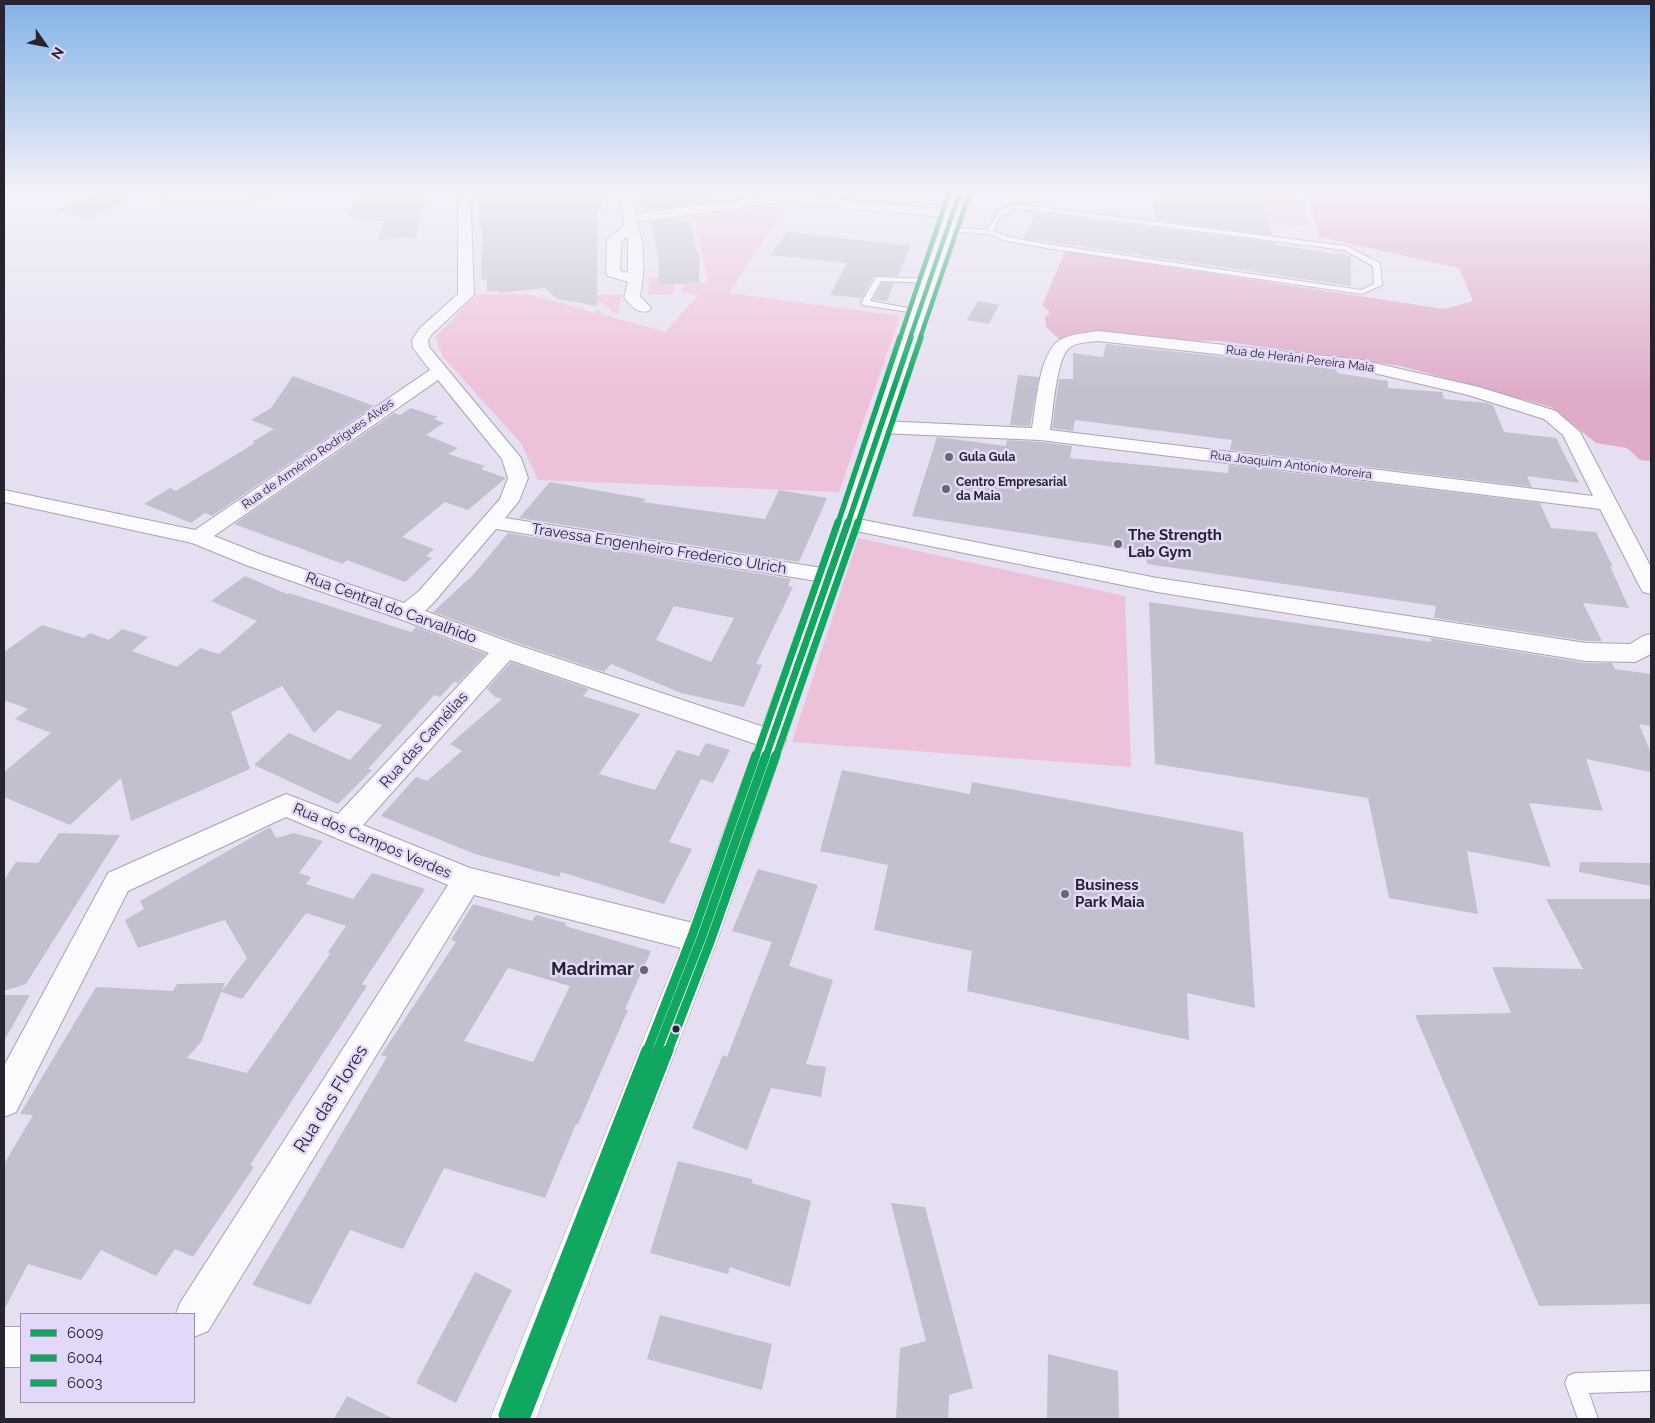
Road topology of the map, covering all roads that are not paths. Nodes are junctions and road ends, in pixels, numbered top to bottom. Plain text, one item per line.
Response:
1 (465, 258) edge
2 (613, 258) edge
3 (635, 258) edge
4 (938, 258) edge
5 (1131, 258) edge
6 (1365, 258) edge
7 (636, 280) junction
8 (930, 281) junction
9 (643, 308) dead end
10 (920, 312) junction
11 (439, 371) junction
12 (881, 427) junction
13 (1040, 434) junction
14 (4, 496) edge
15 (1607, 504) junction
16 (490, 522) junction
17 (848, 524) junction
18 (198, 537) junction
19 (829, 576) junction
20 (1651, 587) edge
21 (408, 613) junction
22 (1651, 642) edge
23 (506, 650) junction
24 (773, 740) junction
25 (342, 829) junction
26 (467, 880) junction
27 (701, 938) junction
28 (4, 1100) edge
29 (195, 1315) edge
30 (20, 1347) edge
31 (4, 1348) edge
32 (1651, 1381) edge
33 (513, 1419) edge
34 (1588, 1419) edge

1 - 11 street
2 - 7 street
3 - 7 street
4 - 8 main road
5 - 6 lane
7 - 9 street
8 - 10 main road
8 - 10 lane
10 - 12 main road
11 - 16 street
11 - 18 street, Rua de Arménio Rodrigues Alves
12 - 13 street, Rua Joaquim António Moreira
12 - 17 main road
13 - 15 street, Rua Joaquim António Moreira
13 - 15 street, Rua de Herâni Pereira Maia
14 - 18 street, Rua Central do Carvalhido
15 - 20 street
16 - 19 street, Travessa Engenheiro Frederico Ulrich
16 - 21 street
17 - 19 main road
17 - 22 street
18 - 21 street, Rua Central do Carvalhido
19 - 24 main road
21 - 23 street, Rua Central do Carvalhido
23 - 24 street, Rua Central do Carvalhido
23 - 25 street, Rua das Camélias
24 - 27 main road
25 - 26 street, Rua dos Campos Verdes
25 - 28 street, Rua dos Campos Verdes
26 - 27 street, Rua dos Campos Verdes
26 - 29 street, Rua das Flores
27 - 33 main road
30 - 31 street
32 - 34 lane

